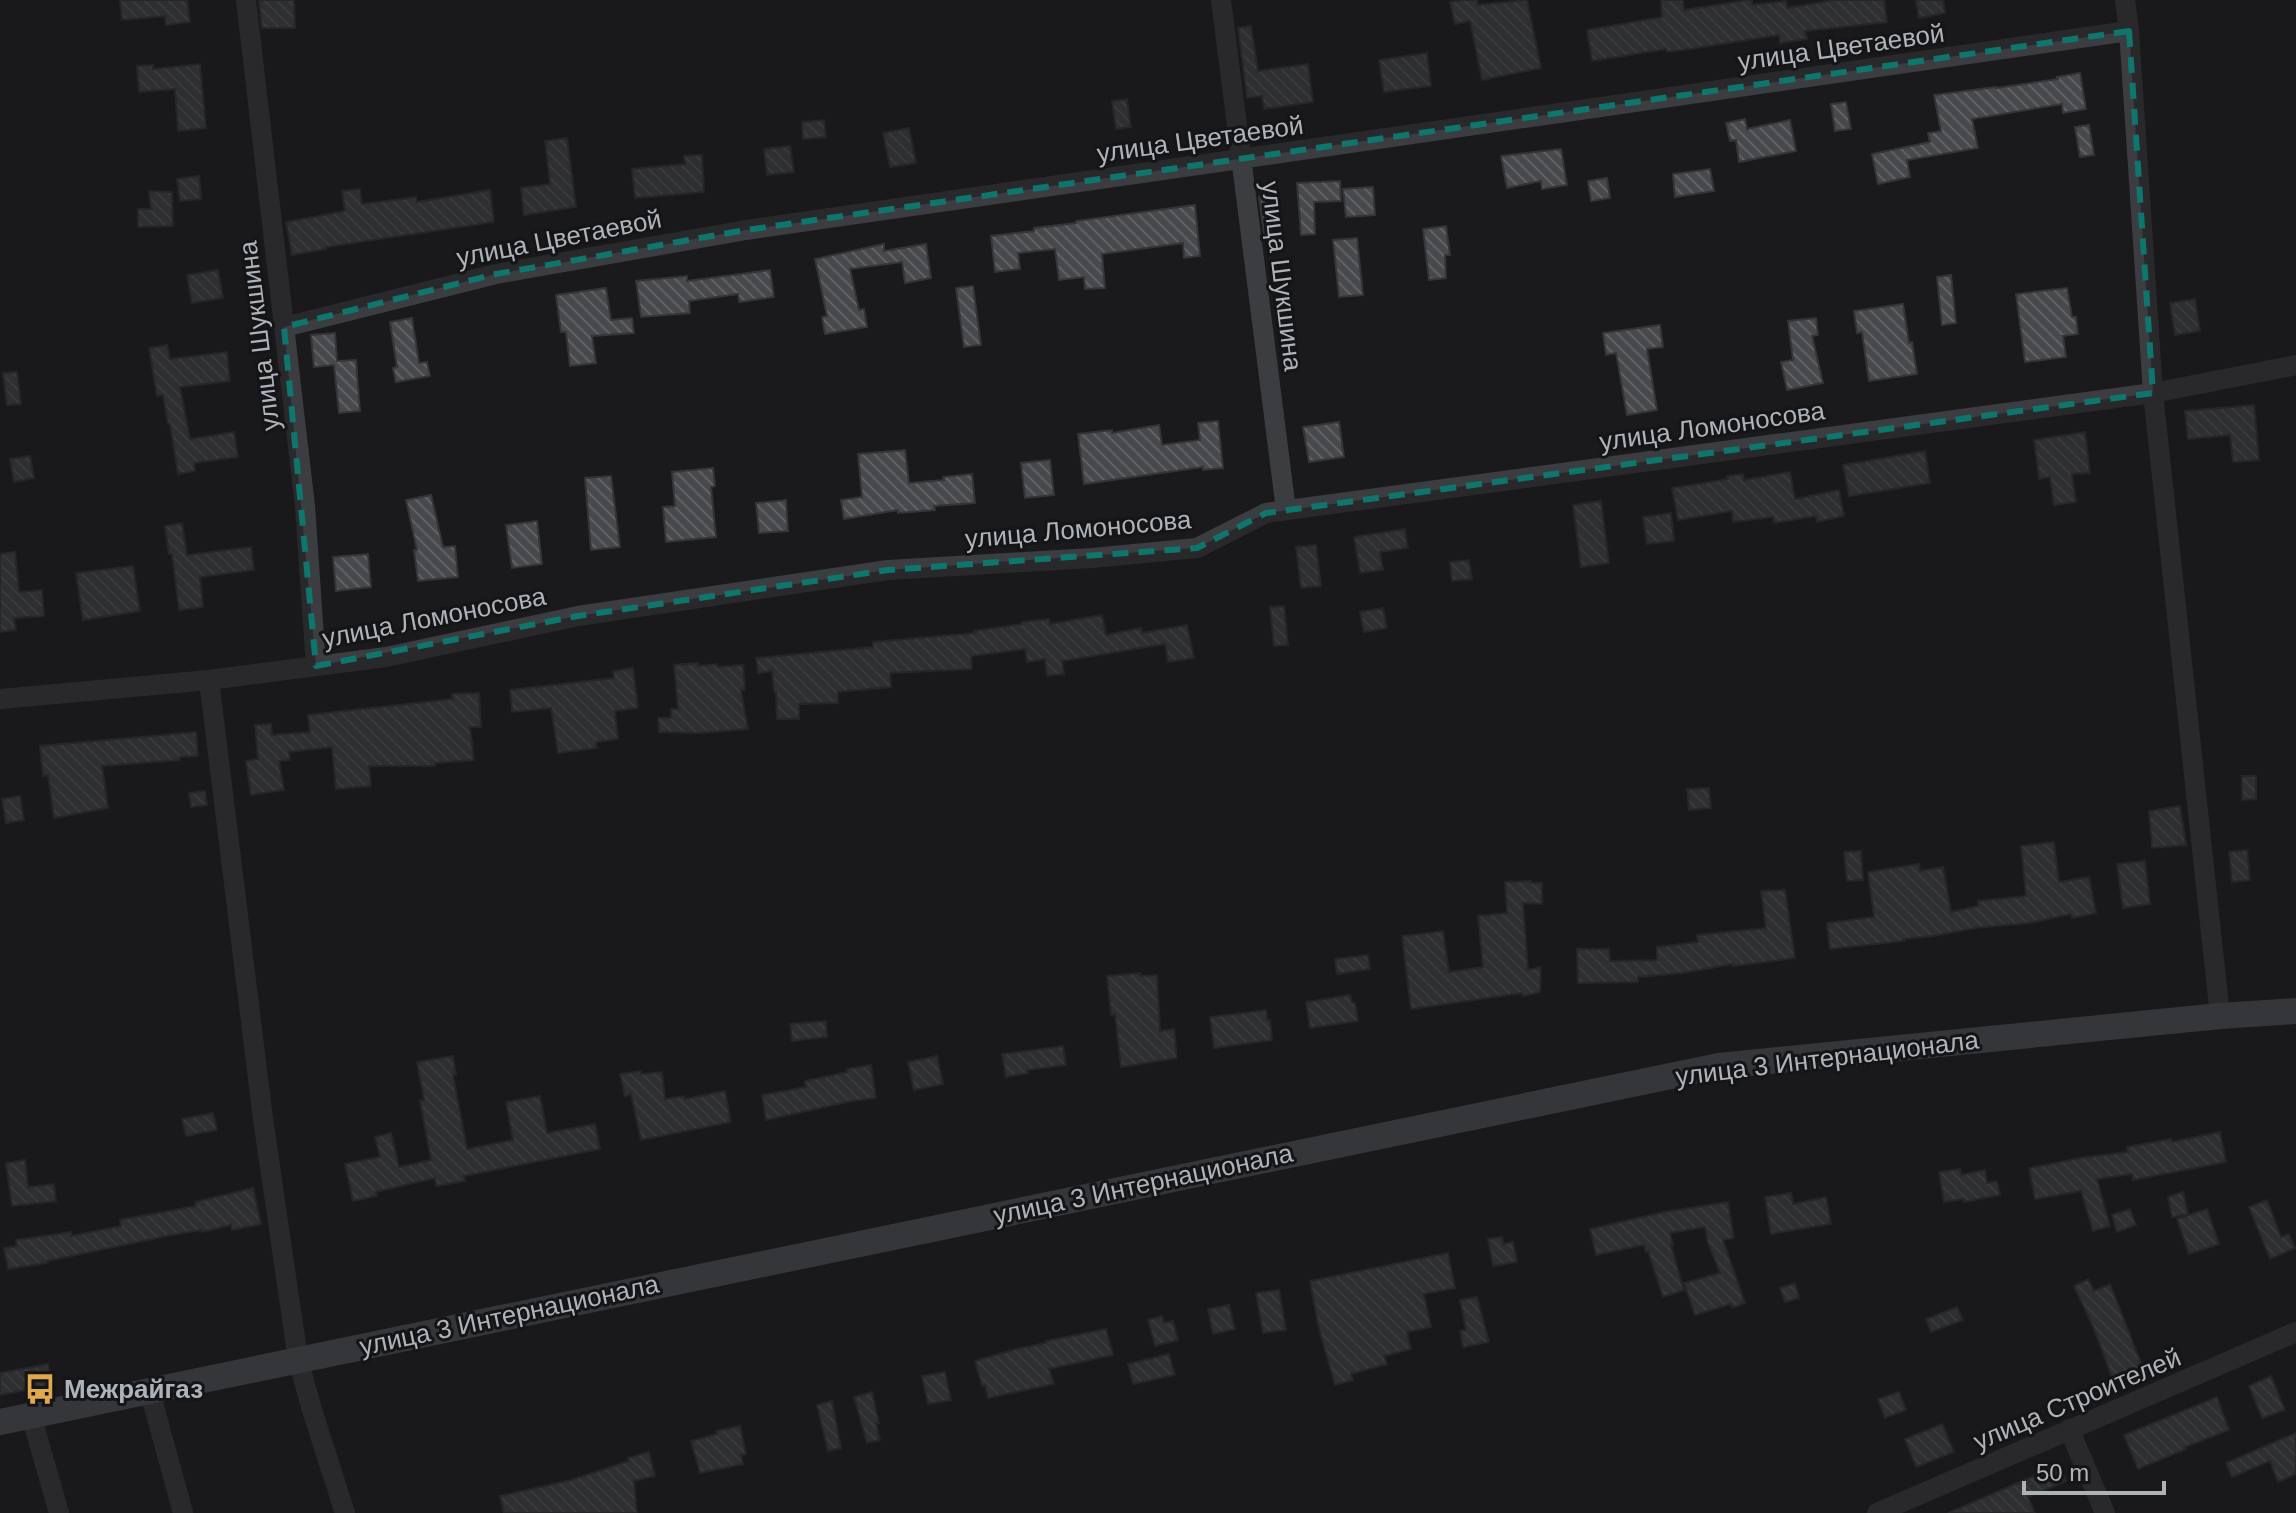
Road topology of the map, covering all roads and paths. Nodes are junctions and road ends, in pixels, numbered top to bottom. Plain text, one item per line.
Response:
1 (246, 0) edge
2 (1221, 0) edge
3 (2125, 0) edge
4 (2129, 31) junction
5 (1241, 160) junction
6 (284, 327) junction
7 (2296, 365) edge
8 (2153, 393) junction
9 (1286, 510) junction
10 (316, 666) junction
11 (209, 680) junction
12 (0, 699) edge
13 (2296, 1011) edge
14 (2220, 1016) junction
15 (2296, 1332) edge
16 (298, 1359) junction
17 (150, 1392) junction
18 (31, 1415) junction
19 (0, 1422) edge
20 (2069, 1429) junction
21 (59, 1513) edge
22 (183, 1513) edge
23 (345, 1513) edge
24 (1877, 1513) edge
25 (2105, 1513) edge

1 - 6 street, улица Шукшина
2 - 5 street, улица Шукшина
3 - 4 street
4 - 5 street, улица Цветаевой
4 - 8 street
5 - 6 street, улица Цветаевой
5 - 9 street, улица Шукшина
6 - 10 street, улица Шукшина
7 - 8 street, улица Ломоносова
8 - 9 street, улица Ломоносова
8 - 14 street
9 - 10 street, улица Ломоносова
10 - 11 street, улица Ломоносова
11 - 12 street, улица Ломоносова
11 - 16 street
13 - 14 main road, улица 3 Интернационала
14 - 16 main road, улица 3 Интернационала
15 - 20 street, улица Строителей
16 - 17 main road, улица 3 Интернационала
16 - 23 street
17 - 18 main road, улица 3 Интернационала
17 - 22 street
18 - 19 main road, улица 3 Интернационала
18 - 21 street
20 - 24 street, улица Строителей
20 - 25 street

